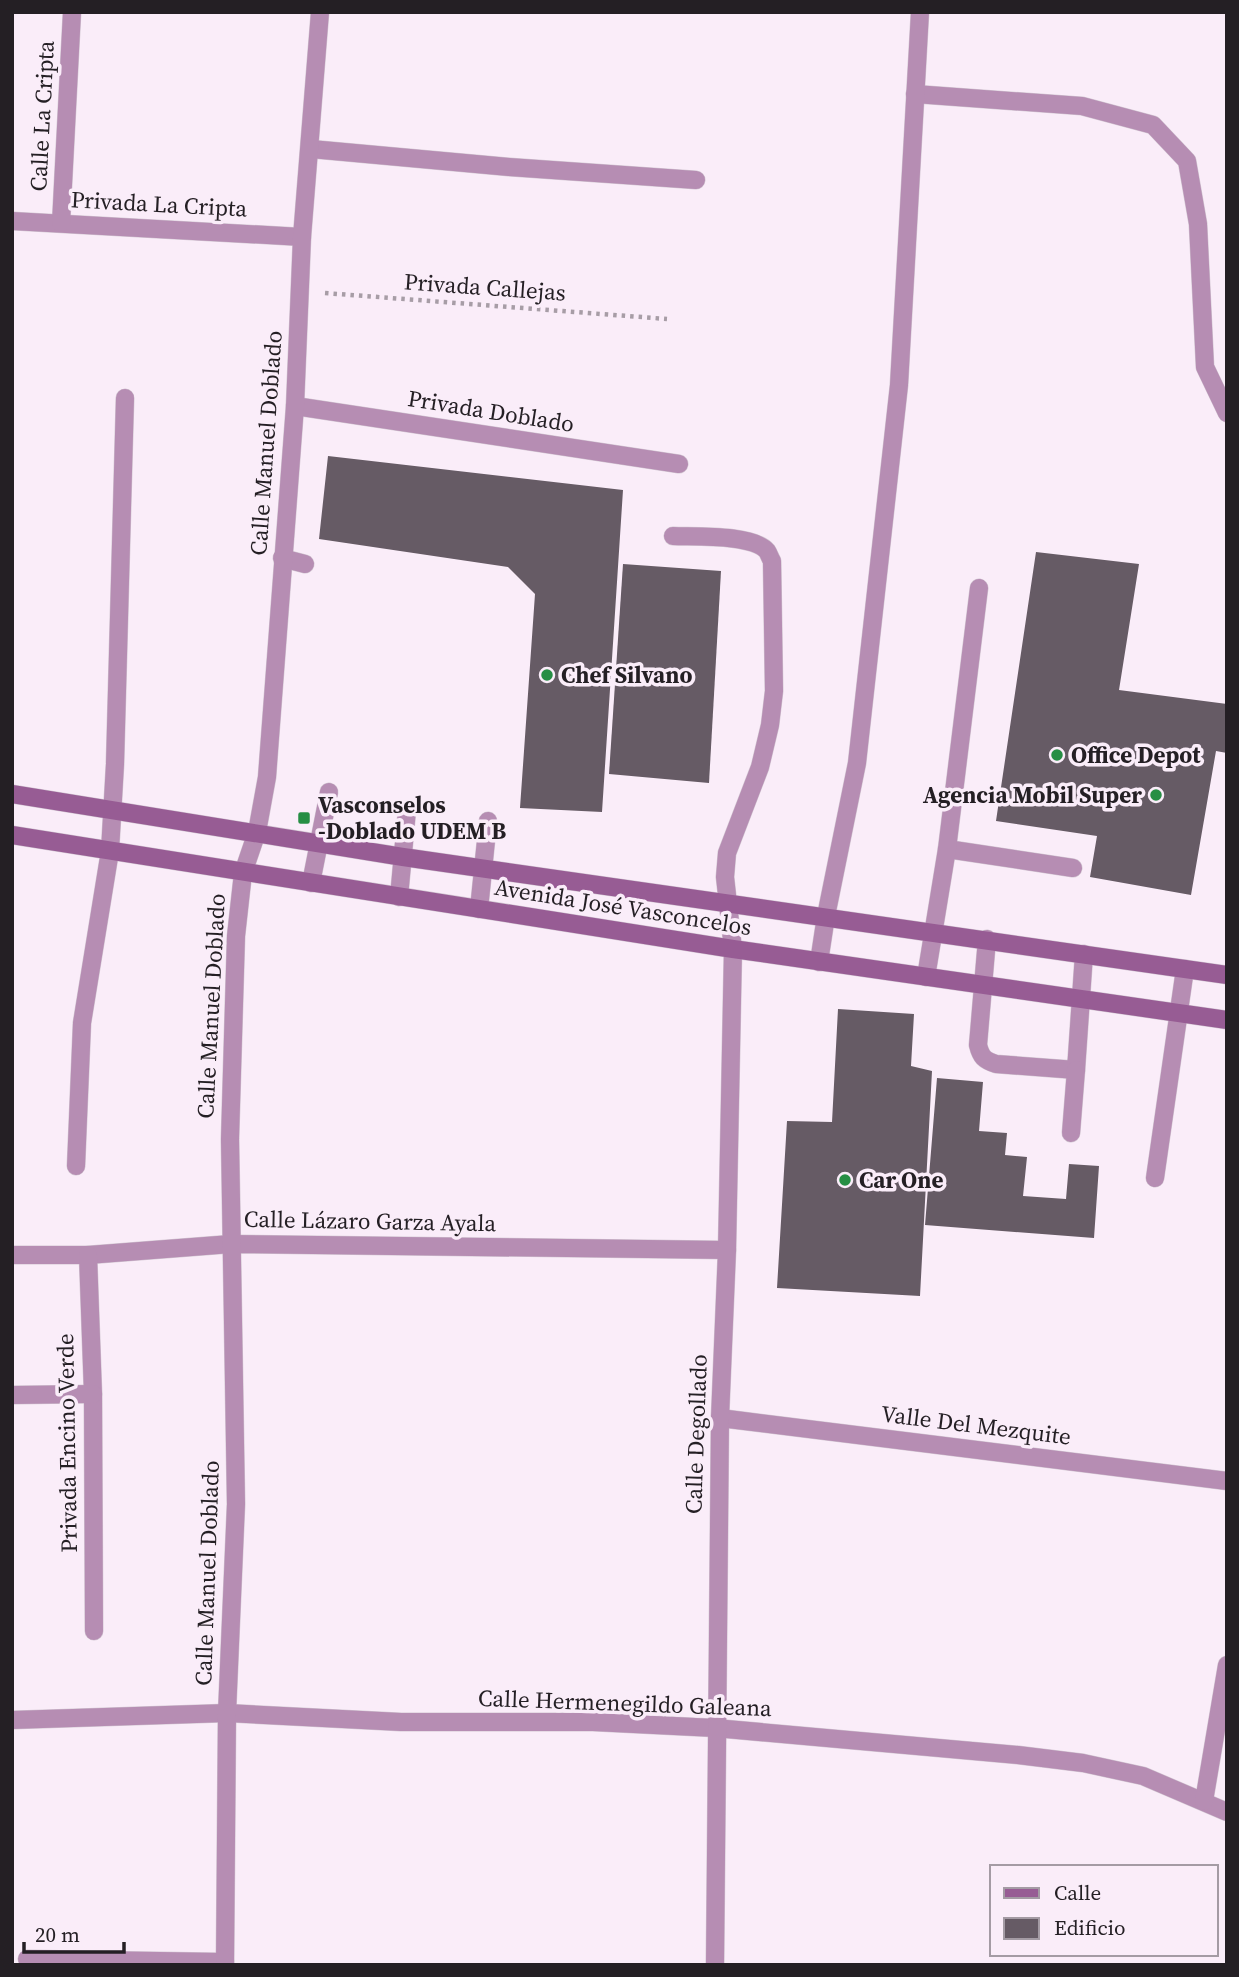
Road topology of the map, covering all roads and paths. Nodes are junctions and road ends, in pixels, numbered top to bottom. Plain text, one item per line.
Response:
1 (72, 12) edge
2 (320, 12) edge
3 (920, 12) edge
4 (915, 94) junction
5 (311, 149) junction
6 (696, 180) dead end
7 (12, 221) edge
8 (61, 223) junction
9 (302, 237) junction
10 (300, 291) junction
11 (667, 319) dead end
12 (125, 398) dead end
13 (295, 406) junction
14 (1227, 412) edge
15 (679, 464) dead end
16 (673, 536) dead end
17 (282, 558) junction
18 (305, 564) dead end
19 (978, 588) dead end
20 (329, 792) dead end
21 (12, 794) edge
22 (113, 810) junction
23 (407, 810) dead end
24 (488, 821) dead end
25 (257, 832) junction
26 (12, 835) edge
27 (319, 844) junction
28 (947, 849) junction
29 (110, 851) junction
30 (403, 857) junction
31 (484, 868) junction
32 (1073, 868) dead end
33 (243, 873) junction
34 (311, 883) junction
35 (399, 897) junction
36 (728, 904) junction
37 (479, 909) junction
38 (826, 916) junction
39 (933, 932) junction
40 (987, 939) junction
41 (733, 949) junction
42 (1084, 954) junction
43 (819, 962) junction
44 (1185, 969) junction
45 (1227, 975) edge
46 (926, 977) junction
47 (982, 985) junction
48 (1081, 1000) junction
49 (1180, 1014) junction
50 (1227, 1020) edge
51 (1076, 1070) junction
52 (1071, 1133) dead end
53 (76, 1166) dead end
54 (1156, 1178) dead end
55 (231, 1244) junction
56 (727, 1250) junction
57 (12, 1255) edge
58 (88, 1255) junction
59 (93, 1394) junction
60 (12, 1395) edge
61 (720, 1418) junction
62 (1227, 1481) edge
63 (94, 1631) dead end
64 (1227, 1665) edge
65 (227, 1713) junction
66 (12, 1720) edge
67 (715, 1728) junction
68 (1204, 1801) junction
69 (1227, 1812) edge
70 (27, 1959) dead end
71 (225, 1963) edge
72 (715, 1965) edge

1 - 8 street, Calle La Cripta
2 - 5 street, Calle Manuel Doblado
3 - 4 street
4 - 14 street
4 - 38 street
5 - 6 street
5 - 9 street, Calle Manuel Doblado
7 - 8 street, Privada La Cripta
8 - 9 street, Privada La Cripta
9 - 10 street, Calle Manuel Doblado
10 - 11 path, Privada Callejas
10 - 13 street, Calle Manuel Doblado
12 - 22 street
13 - 15 street, Privada Doblado
13 - 17 street, Calle Manuel Doblado
16 - 36 street, Calle Degollado
17 - 18 street
17 - 25 street, Calle Manuel Doblado
19 - 28 street
20 - 27 street
21 - 22 main road, Avenida José Vasconcelos
22 - 25 main road, Avenida José Vasconcelos
22 - 29 street
23 - 30 street
24 - 31 street
25 - 27 main road, Avenida José Vasconcelos
25 - 33 street, Calle Manuel Doblado
26 - 29 main road, Avenida José Vasconcelos
27 - 30 main road, Avenida José Vasconcelos
27 - 34 street
28 - 32 street
28 - 39 street
29 - 33 main road, Avenida José Vasconcelos
29 - 53 street
30 - 31 main road, Avenida José Vasconcelos
30 - 35 street
31 - 36 main road, Avenida José Vasconcelos
31 - 37 street
33 - 34 main road, Avenida José Vasconcelos
33 - 55 street, Calle Manuel Doblado
34 - 35 main road, Avenida José Vasconcelos
35 - 37 main road, Avenida José Vasconcelos
36 - 38 main road, Avenida José Vasconcelos
36 - 41 street, Calle Degollado
37 - 41 main road, Avenida José Vasconcelos
38 - 39 main road, Avenida José Vasconcelos
38 - 43 street
39 - 40 main road, Avenida José Vasconcelos
39 - 46 street
40 - 42 main road, Avenida José Vasconcelos
40 - 47 street
41 - 43 main road, Avenida José Vasconcelos
41 - 56 street, Calle Degollado
42 - 44 main road, Avenida José Vasconcelos
42 - 48 street
43 - 46 main road, Avenida José Vasconcelos
44 - 45 main road, Avenida José Vasconcelos
44 - 49 street
46 - 47 main road, Avenida José Vasconcelos
47 - 48 main road, Avenida José Vasconcelos
47 - 51 street
48 - 49 main road, Avenida José Vasconcelos
48 - 51 street
49 - 50 main road, Avenida José Vasconcelos
49 - 54 street
51 - 52 street
55 - 56 street, Calle Lázaro Garza Ayala
55 - 58 street, Calle Lázaro Garza Ayala
55 - 65 street, Calle Manuel Doblado
56 - 61 street, Calle Degollado
57 - 58 street, Calle Lázaro Garza Ayala
58 - 59 street, Privada Encino Verde
59 - 60 street
59 - 63 street, Privada Encino Verde
61 - 62 street, Valle Del Mezquite
61 - 67 street, Calle Degollado
64 - 68 street
65 - 66 street, Calle Hermenegildo Galeana
65 - 67 street, Calle Hermenegildo Galeana
65 - 71 street, Calle Manuel Doblado
67 - 68 street, Calle Hermenegildo Galeana
67 - 72 street, Calle Degollado
68 - 69 street, Calle Hermenegildo Galeana
70 - 71 street

